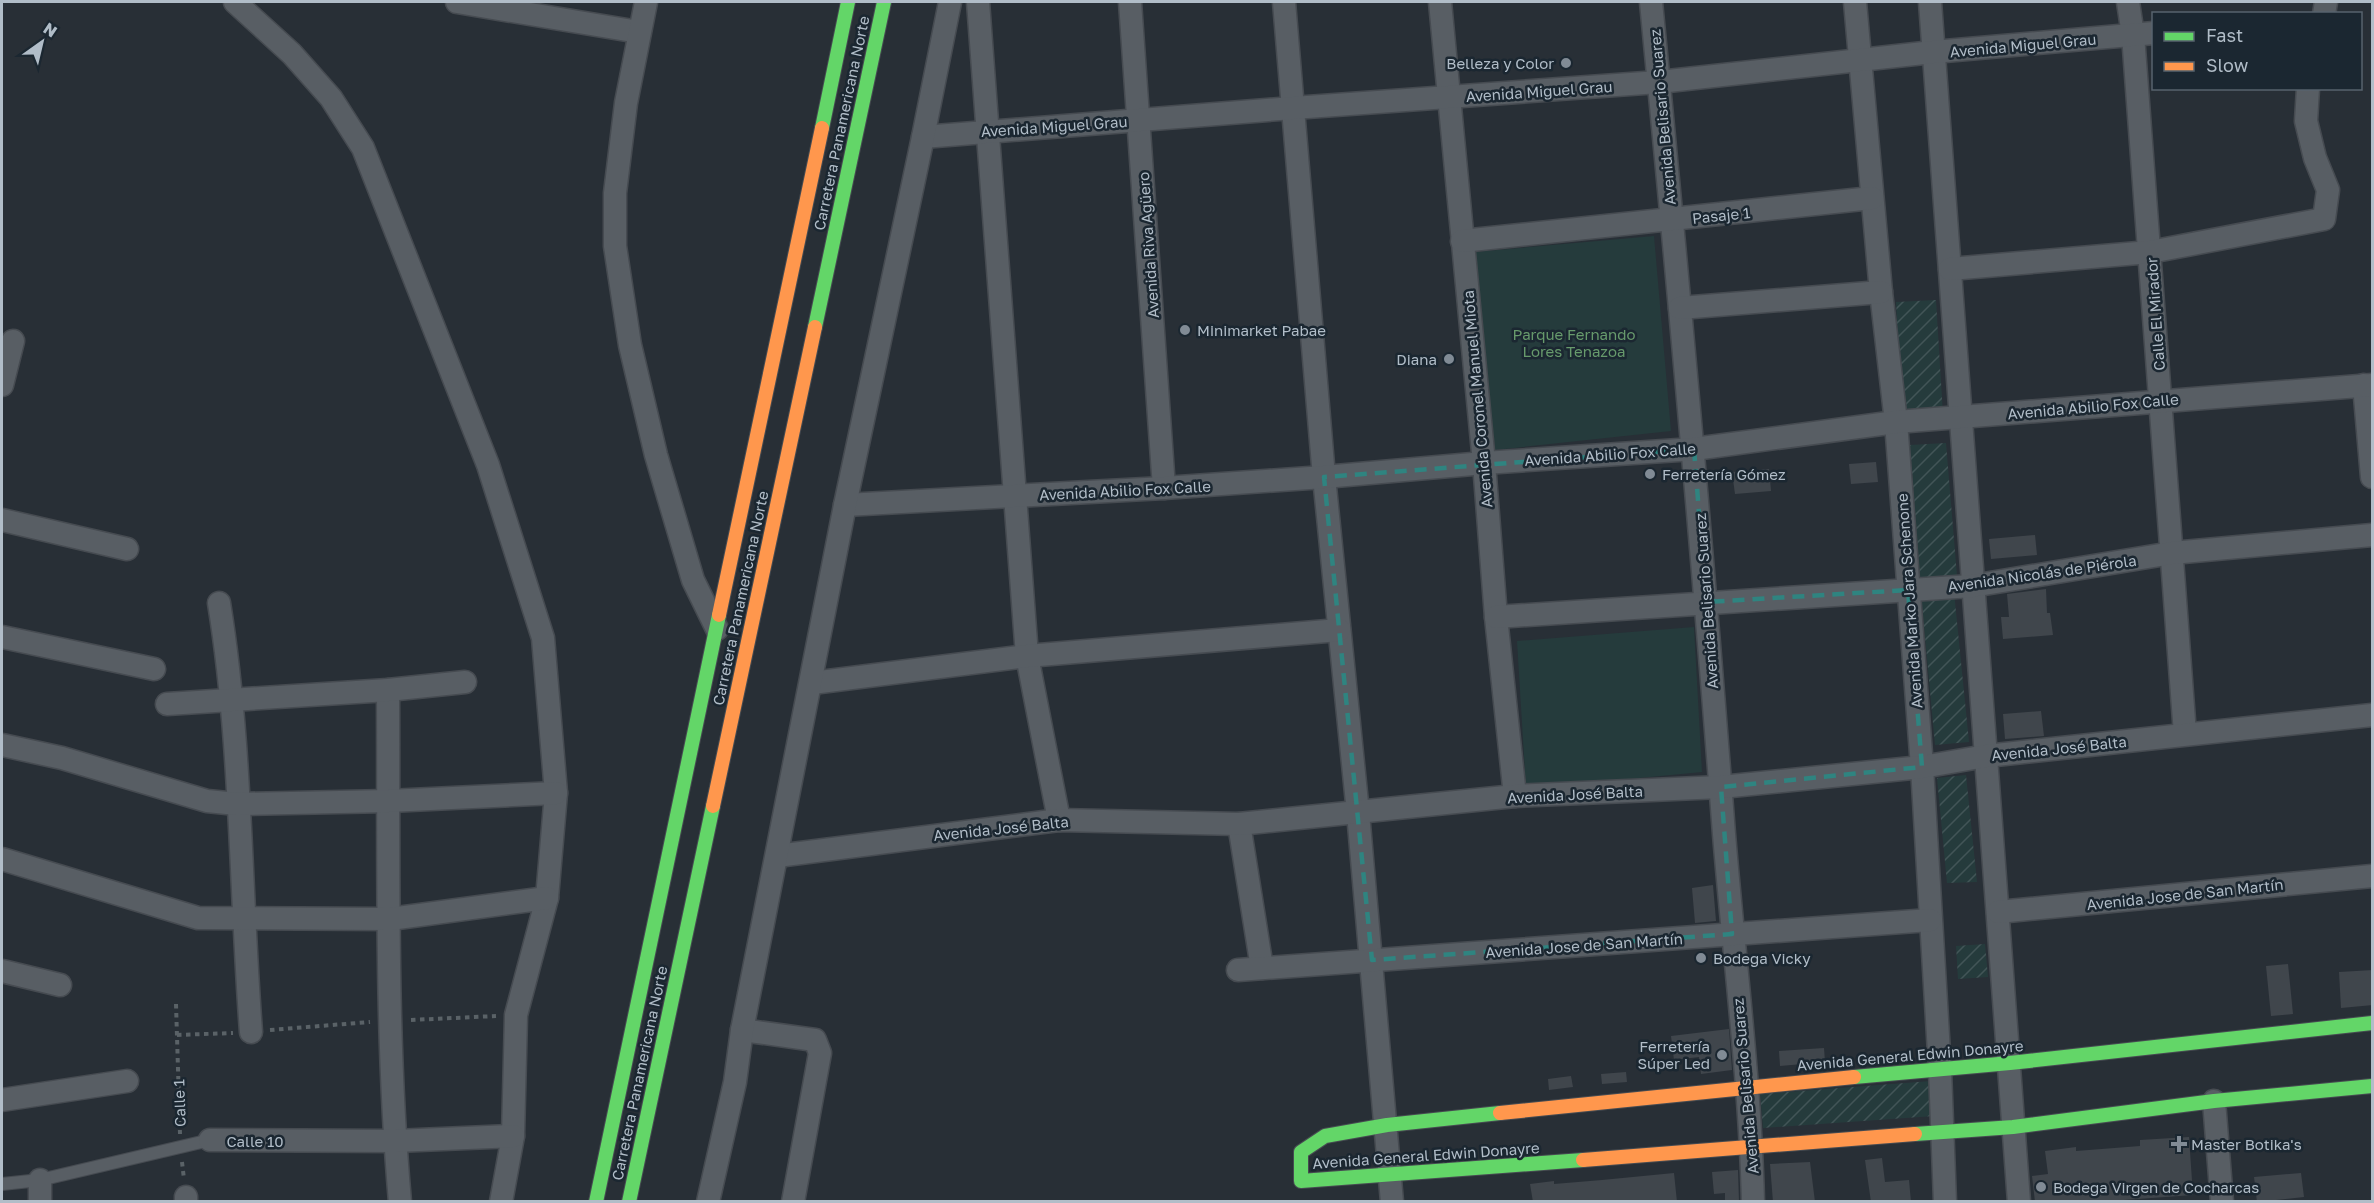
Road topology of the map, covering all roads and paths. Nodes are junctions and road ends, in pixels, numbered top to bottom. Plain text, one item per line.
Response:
1 (235, 2) edge
2 (457, 2) edge
3 (646, 2) edge
4 (848, 2) edge
5 (884, 2) edge
6 (950, 2) edge
7 (978, 2) edge
8 (1130, 2) edge
9 (1284, 2) edge
10 (1440, 2) edge
11 (1651, 2) edge
12 (1854, 2) edge
13 (1930, 2) edge
14 (2127, 2) edge
15 (639, 32) junction
16 (2143, 34) edge
17 (1934, 52) junction
18 (1859, 62) junction
19 (1659, 82) junction
20 (2308, 90) edge
21 (1448, 97) junction
22 (1293, 108) junction
23 (1139, 120) junction
24 (988, 131) junction
25 (923, 137) junction
26 (1872, 198) junction
27 (1672, 220) junction
28 (1462, 241) junction
29 (2150, 252) junction
30 (1950, 269) junction
31 (1881, 292) junction
32 (1680, 308) junction
33 (13, 340) dead end
34 (2, 385) edge
35 (2368, 385) edge
36 (2162, 400) junction
37 (1961, 417) junction
38 (1896, 422) junction
39 (1694, 450) junction
40 (1484, 463) junction
41 (1324, 477) junction
42 (2373, 477) edge
43 (1164, 488) junction
44 (1014, 497) junction
45 (845, 505) junction
46 (2, 520) edge
47 (2373, 535) edge
48 (127, 549) dead end
49 (2172, 553) junction
50 (1972, 586) junction
51 (1908, 590) junction
52 (1706, 602) junction
53 (219, 603) dead end
54 (1496, 617) junction
55 (717, 629) junction
56 (1339, 630) junction
57 (2, 637) edge
58 (1027, 656) junction
59 (154, 669) dead end
60 (465, 682) dead end
61 (812, 682) junction
62 (388, 690) junction
63 (232, 700) junction
64 (167, 704) dead end
65 (2373, 715) edge
66 (2185, 734) junction
67 (2, 746) edge
68 (1986, 756) junction
69 (1922, 767) junction
70 (1720, 787) junction
71 (556, 793) junction
72 (1515, 796) junction
73 (389, 801) junction
74 (237, 804) junction
75 (1358, 813) junction
76 (1059, 820) junction
77 (1239, 824) junction
78 (777, 856) junction
79 (2, 859) edge
80 (2373, 876) edge
81 (547, 898) junction
82 (1998, 912) junction
83 (243, 918) junction
84 (390, 918) junction
85 (1930, 920) junction
86 (1732, 934) junction
87 (1372, 960) junction
88 (1262, 968) junction
89 (1238, 970) dead end
90 (2, 971) edge
91 (60, 985) dead end
92 (176, 1004) dead end
93 (516, 1016) junction
94 (391, 1021) junction
95 (2373, 1023) edge
96 (742, 1030) junction
97 (251, 1032) junction
98 (177, 1035) junction
99 (2010, 1064) junction
100 (1940, 1071) junction
101 (126, 1081) dead end
102 (2373, 1086) edge
103 (1746, 1087) junction
104 (2, 1100) edge
105 (2214, 1101) junction
106 (1387, 1125) junction
107 (2013, 1127) junction
108 (1942, 1133) junction
109 (513, 1136) junction
110 (210, 1140) joint
111 (395, 1141) junction
112 (180, 1146) junction
113 (1752, 1147) junction
114 (1389, 1174) junction
115 (2, 1184) edge
116 (40, 1191) edge
117 (186, 1199) edge
118 (400, 1202) edge
119 (501, 1202) edge
120 (596, 1202) edge
121 (629, 1202) edge
122 (708, 1202) edge
123 (793, 1202) edge
124 (1392, 1202) edge
125 (1753, 1202) edge
126 (1945, 1202) edge
127 (2019, 1202) edge
128 (2222, 1202) edge

1 - 71 street
2 - 15 street
3 - 15 street
4 - 55 main road, Carretera Panamericana Norte
5 - 121 main road, Carretera Panamericana Norte
6 - 25 street
7 - 24 street
8 - 23 street, Avenida Riva Agüero
9 - 22 street
10 - 21 street, Avenida Coronel Manuel Miota
11 - 19 street, Avenida Belisario Suarez
12 - 18 street, Avenida Marko Jara Schenone
13 - 17 street
14 - 16 street, Calle El Mirador
15 - 55 street
16 - 17 street, Avenida Miguel Grau
16 - 29 street, Calle El Mirador
17 - 18 street, Avenida Miguel Grau
17 - 30 street
18 - 19 street, Avenida Miguel Grau
18 - 26 street, Avenida Marko Jara Schenone
19 - 21 street, Avenida Miguel Grau
19 - 27 street, Avenida Belisario Suarez
20 - 29 street
21 - 22 street, Avenida Miguel Grau
21 - 28 street, Avenida Coronel Manuel Miota
22 - 23 street, Avenida Miguel Grau
22 - 41 street
23 - 24 street, Avenida Miguel Grau
23 - 43 street, Avenida Riva Agüero
24 - 25 street, Avenida Miguel Grau
24 - 44 street
25 - 45 street
26 - 27 street, Pasaje 1
26 - 31 street, Avenida Marko Jara Schenone
27 - 28 street, Pasaje 1
27 - 32 street, Avenida Belisario Suarez
28 - 40 street, Avenida Coronel Manuel Miota
29 - 30 street
29 - 36 street, Calle El Mirador
30 - 37 street
31 - 32 street
31 - 38 street, Avenida Marko Jara Schenone
32 - 39 street, Avenida Belisario Suarez
33 - 34 street
35 - 36 street, Avenida Abilio Fox Calle
35 - 42 street
36 - 37 street, Avenida Abilio Fox Calle
36 - 49 street, Calle El Mirador
37 - 38 street, Avenida Abilio Fox Calle
37 - 50 street
38 - 39 street, Avenida Abilio Fox Calle
38 - 51 street, Avenida Marko Jara Schenone
39 - 40 street, Avenida Abilio Fox Calle
39 - 52 street, Avenida Belisario Suarez
40 - 41 street, Avenida Abilio Fox Calle
40 - 54 street, Avenida Coronel Manuel Miota
41 - 43 street, Avenida Abilio Fox Calle
41 - 56 street
43 - 44 street, Avenida Abilio Fox Calle
44 - 45 street, Avenida Abilio Fox Calle
44 - 58 street
45 - 61 street
46 - 48 street
47 - 49 street, Avenida Nicolás de Piérola
49 - 50 street, Avenida Nicolás de Piérola
49 - 66 street, Calle El Mirador
50 - 51 street, Avenida Nicolás de Piérola
50 - 68 street
51 - 52 street, Avenida Nicolás de Piérola
51 - 69 street, Avenida Marko Jara Schenone
52 - 54 street, Avenida Nicolás de Piérola
52 - 70 street, Avenida Belisario Suarez
53 - 63 street
54 - 72 street, Avenida Coronel Manuel Miota
55 - 120 main road, Carretera Panamericana Norte
56 - 58 street
56 - 75 street
57 - 59 street
58 - 61 street
58 - 76 street
60 - 62 street
61 - 78 street
62 - 63 street
62 - 73 street
63 - 64 street
63 - 74 street
65 - 66 street, Avenida José Balta
66 - 68 street, Avenida José Balta
67 - 74 street
68 - 69 street, Avenida José Balta
68 - 82 street
69 - 70 street, Avenida José Balta
69 - 85 street, Avenida Marko Jara Schenone
70 - 72 street, Avenida José Balta
70 - 86 street, Avenida Belisario Suarez
71 - 73 street
71 - 81 street
72 - 75 street, Avenida José Balta
73 - 74 street
73 - 84 street
74 - 83 street
75 - 77 street, Avenida José Balta
75 - 87 street
76 - 77 street, Avenida José Balta
76 - 78 street, Avenida José Balta
77 - 88 street
78 - 96 street
79 - 83 street
80 - 82 street, Avenida Jose de San Martín
81 - 84 street
81 - 93 street
82 - 99 street
83 - 84 street
83 - 97 street
84 - 94 street
85 - 86 street, Avenida Jose de San Martín
85 - 100 street, Avenida Marko Jara Schenone
86 - 87 street, Avenida Jose de San Martín
86 - 103 street, Avenida Belisario Suarez
87 - 88 street, Avenida Jose de San Martín
87 - 106 street
88 - 89 street, Avenida Jose de San Martín
90 - 91 street
92 - 98 path, Calle 1
93 - 94 path
93 - 109 street
94 - 97 path
94 - 111 street
95 - 99 main road, Avenida General Edwin Donayre
96 - 122 street
96 - 123 street
97 - 98 path
98 - 112 path, Calle 1
99 - 100 main road, Avenida General Edwin Donayre
99 - 107 street
100 - 103 main road, Avenida General Edwin Donayre
100 - 108 street, Avenida Marko Jara Schenone
101 - 104 street
102 - 105 main road, Avenida General Edwin Donayre
103 - 106 main road, Avenida General Edwin Donayre
103 - 113 street, Avenida Belisario Suarez
105 - 107 main road, Avenida General Edwin Donayre
105 - 128 street
106 - 114 street
106 - 114 main road, Avenida General Edwin Donayre
107 - 108 main road, Avenida General Edwin Donayre
107 - 127 street
108 - 113 main road, Avenida General Edwin Donayre
108 - 126 street, Avenida Marko Jara Schenone
109 - 111 street, Calle 10
109 - 119 street
110 - 111 street, Calle 10
110 - 112 lane, Calle 10
111 - 118 street
112 - 116 lane, Calle 10
112 - 117 path, Calle 1
113 - 114 main road, Avenida General Edwin Donayre
113 - 125 street, Avenida Belisario Suarez
114 - 124 street
115 - 116 lane, Calle 10

